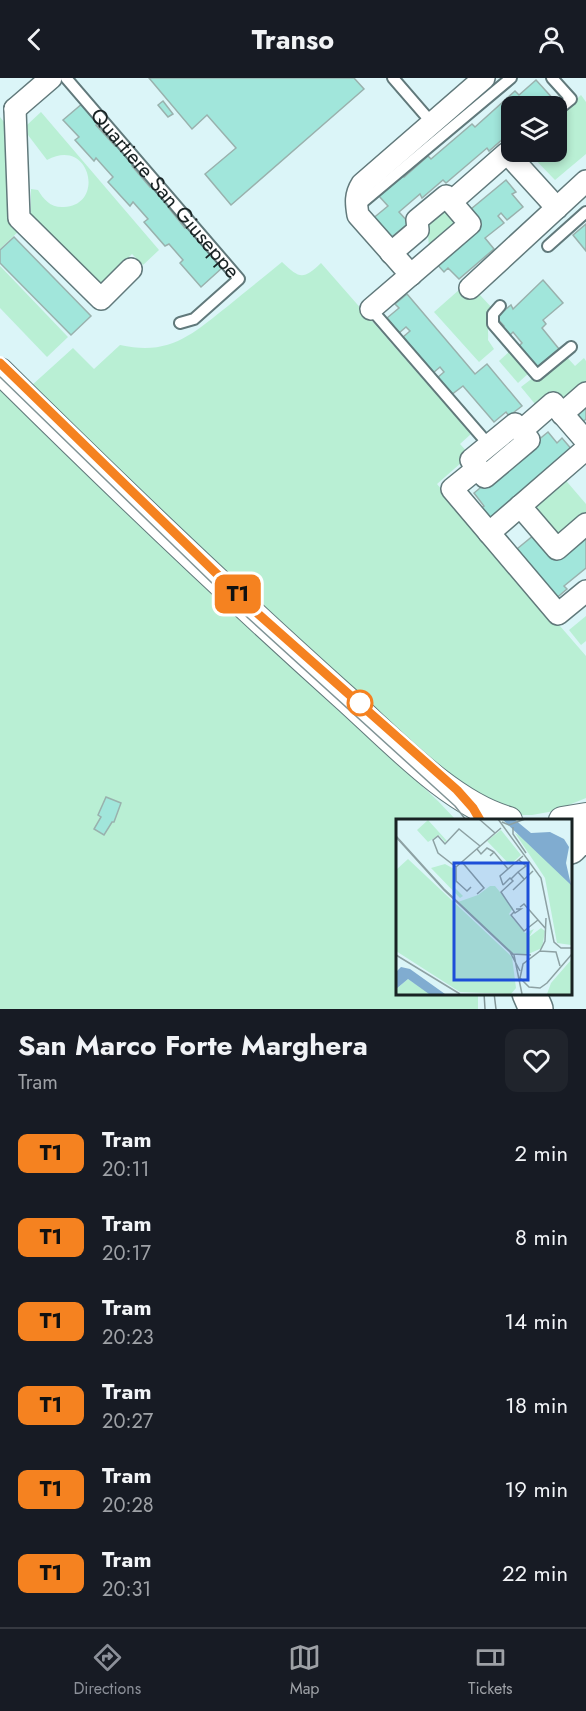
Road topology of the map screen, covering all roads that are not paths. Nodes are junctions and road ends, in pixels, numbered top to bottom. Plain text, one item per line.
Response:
1 (51, 78) edge
2 (66, 78) edge
3 (393, 78) edge
4 (484, 78) edge
5 (511, 78) edge
6 (552, 78) edge
7 (567, 102) edge
8 (8, 106) edge
9 (432, 123) junction
10 (501, 158) edge
11 (518, 162) edge
12 (585, 184) edge
13 (451, 202) junction
14 (357, 207) junction
15 (557, 208) junction
16 (586, 212) edge
17 (548, 246) dead end
18 (392, 253) junction
19 (131, 269) dead end
20 (411, 275) junction
21 (470, 288) dead end
22 (501, 306) dead end
23 (371, 309) joint
24 (180, 323) dead end
25 (571, 346) dead end
26 (0, 371) edge
27 (586, 393) edge
28 (562, 414) junction
29 (521, 431) junction
30 (586, 441) edge
31 (489, 445) junction
32 (586, 449) edge
33 (478, 468) junction
34 (520, 506) junction
35 (586, 524) edge
36 (489, 533) junction
37 (586, 591) edge
38 (441, 784) junction
39 (586, 816) edge
40 (471, 819) edge
41 (507, 819) edge
42 (568, 819) edge
43 (586, 831) edge
44 (571, 846) edge
45 (528, 994) edge
46 (528, 994) edge
47 (527, 1009) edge
48 (536, 1009) edge

1 - 8 street
2 - 24 lane, Quartiere San Giuseppe
3 - 9 lane
4 - 9 street
5 - 14 lane
6 - 7 lane
8 - 19 street
9 - 14 street
10 - 13 street
11 - 15 street
12 - 15 street
13 - 18 street
13 - 20 street
14 - 18 street
15 - 21 street
16 - 17 lane
18 - 20 street
20 - 23 street
22 - 25 lane
23 - 31 lane
26 - 38 street
27 - 28 street
28 - 29 street
28 - 30 street
29 - 31 street
29 - 33 street
31 - 33 street
32 - 34 street
33 - 36 street
34 - 35 street
34 - 36 street
36 - 37 street
38 - 40 street
38 - 41 street
39 - 42 street
43 - 44 main road
45 - 47 street
46 - 48 main road

